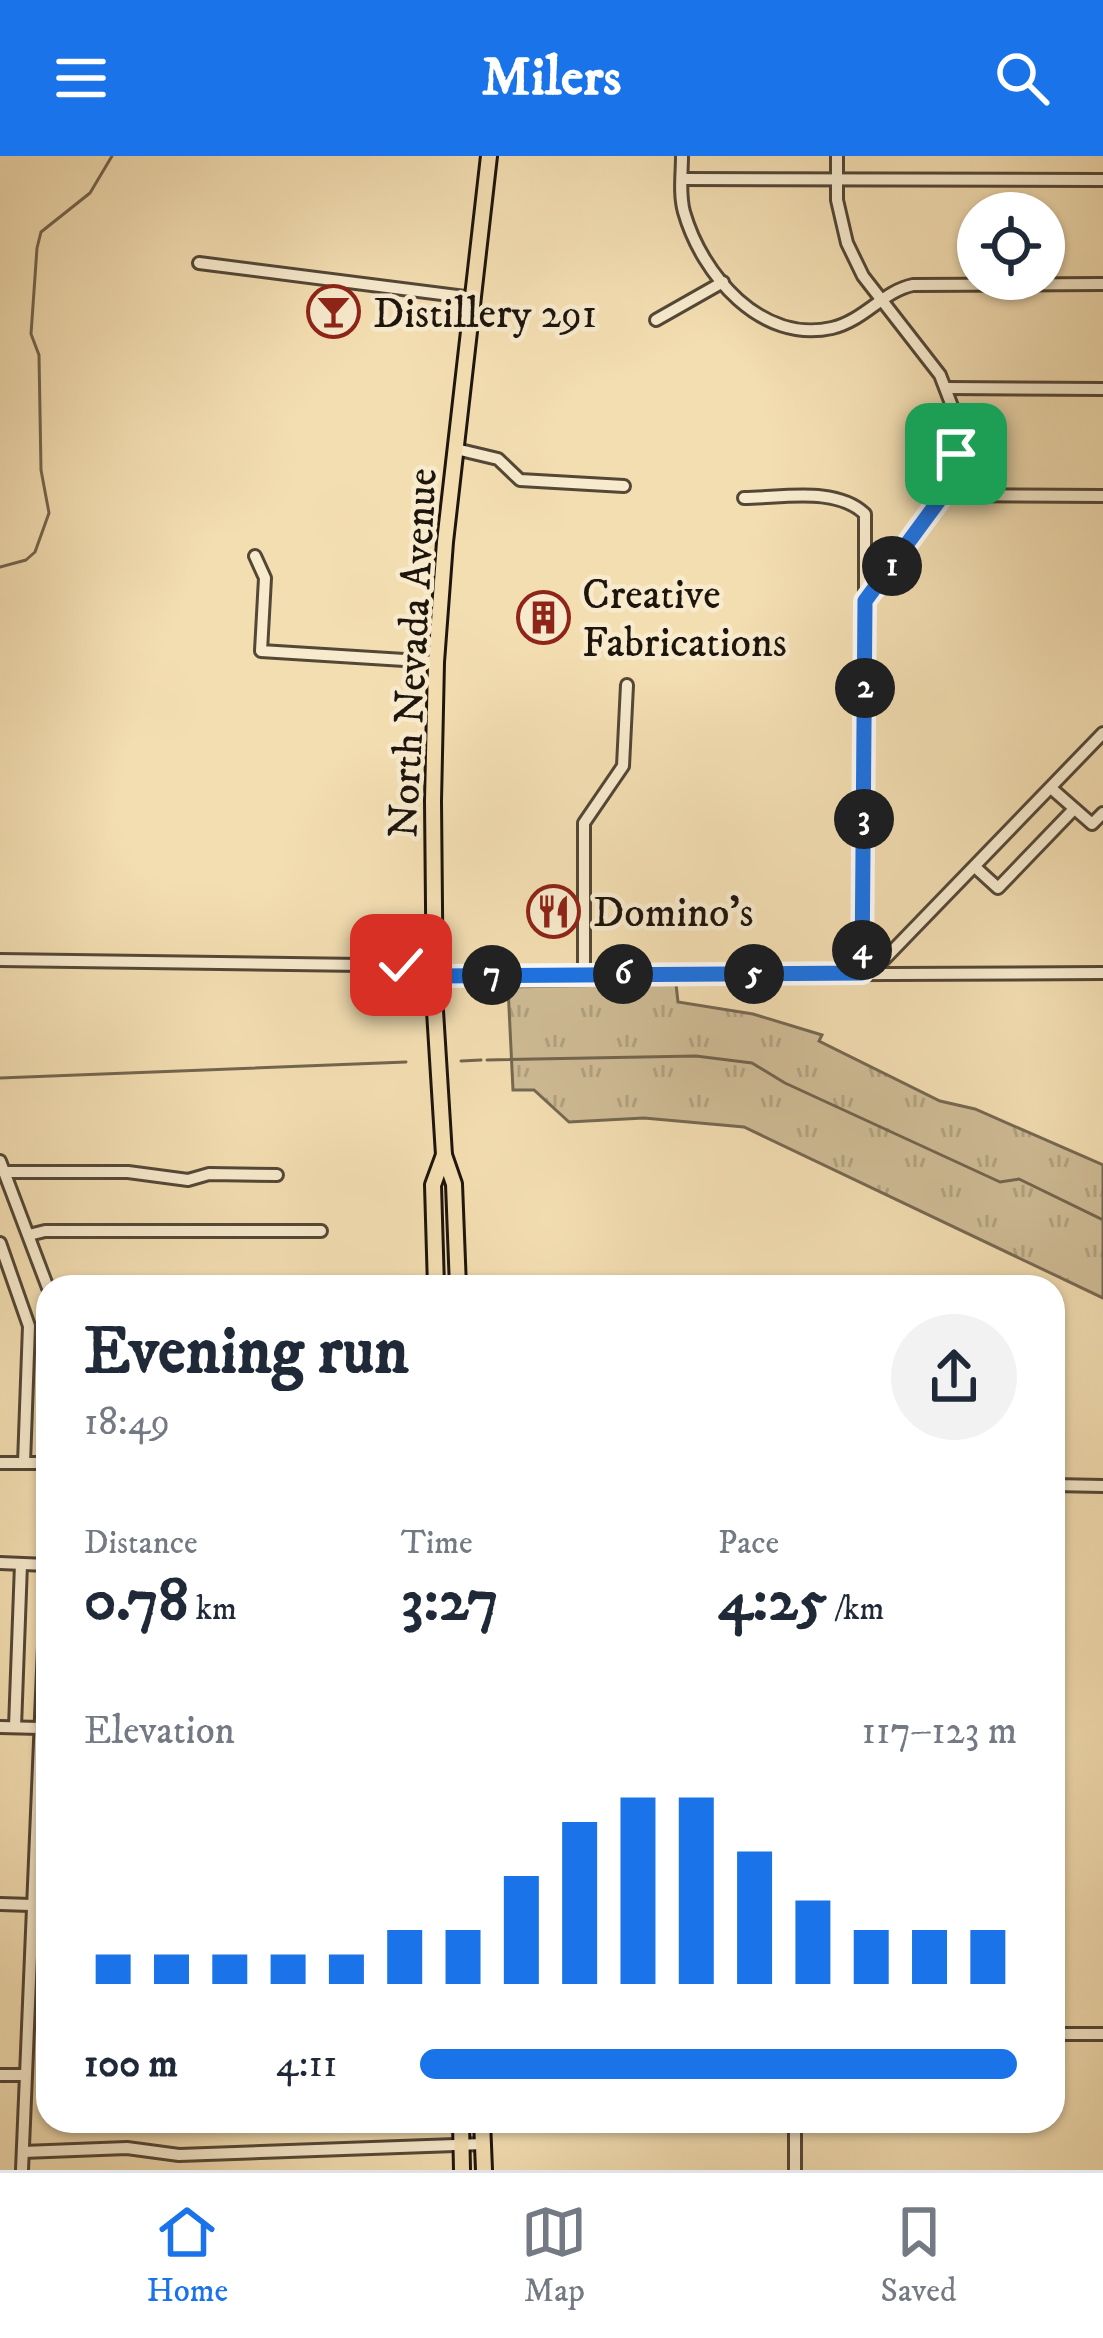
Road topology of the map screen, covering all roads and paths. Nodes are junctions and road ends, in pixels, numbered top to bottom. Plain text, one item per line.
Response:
1 (489, 156) edge
2 (682, 156) edge
3 (837, 156) edge
4 (682, 179) junction
5 (837, 179) junction
6 (1103, 180) edge
7 (199, 262) dead end
8 (723, 282) junction
9 (1103, 284) edge
10 (472, 298) junction
11 (884, 301) junction
12 (656, 320) dead end
13 (946, 388) junction
14 (1103, 389) edge
15 (455, 449) junction
16 (624, 486) dead end
17 (943, 495) junction
18 (1103, 496) edge
19 (744, 498) dead end
20 (255, 556) dead end
21 (865, 601) junction
22 (436, 662) junction
23 (626, 685) dead end
24 (1103, 734) edge
25 (1051, 788) junction
26 (1074, 809) junction
27 (1103, 814) edge
28 (975, 867) junction
29 (0, 960) edge
30 (434, 971) junction
31 (866, 973) junction
32 (1103, 973) edge
33 (584, 974) junction
34 (444, 1155) junction
35 (2, 1166) edge
36 (277, 1175) dead end
37 (321, 1231) dead end
38 (28, 1235) junction
39 (0, 1243) edge
40 (43, 1275) edge
41 (436, 1275) edge
42 (458, 1275) edge
43 (36, 1446) edge
44 (0, 1463) edge
45 (36, 1463) edge
46 (1065, 1485) edge
47 (1103, 1486) edge
48 (0, 1563) edge
49 (21, 1564) junction
50 (36, 1565) edge
51 (0, 1726) edge
52 (15, 1727) junction
53 (36, 1728) edge
54 (36, 1807) edge
55 (0, 1904) edge
56 (31, 1905) junction
57 (1065, 2034) edge
58 (1103, 2034) edge
59 (0, 2074) edge
60 (25, 2074) junction
61 (461, 2133) edge
62 (483, 2133) edge
63 (795, 2133) edge
64 (483, 2144) junction
65 (461, 2146) junction
66 (22, 2152) junction
67 (221, 2153) junction
68 (22, 2170) edge
69 (222, 2170) edge
70 (462, 2170) edge
71 (484, 2170) edge
72 (795, 2170) edge

1 - 10 main road, North Nevada Avenue
2 - 4 street
3 - 5 street
4 - 5 street
4 - 8 street
5 - 6 street
5 - 11 street
7 - 10 street
8 - 11 street
8 - 12 street
9 - 11 street
10 - 15 main road, North Nevada Avenue
11 - 13 street
13 - 14 street
13 - 17 street
15 - 16 street
15 - 22 main road, North Nevada Avenue
17 - 18 street
17 - 21 street
19 - 21 street
20 - 22 street
21 - 31 street
22 - 30 main road, North Nevada Avenue
23 - 33 street
24 - 25 street
25 - 26 street
25 - 28 street
26 - 27 street
26 - 28 street
28 - 31 street
29 - 30 street
30 - 33 street
30 - 34 main road, North Nevada Avenue
31 - 32 street
31 - 33 street
34 - 41 main road, North Nevada Avenue
34 - 42 main road, North Nevada Avenue
35 - 36 street
35 - 38 street
37 - 38 street
38 - 40 street
39 - 43 street
44 - 45 street
46 - 47 street
48 - 49 street
49 - 50 street
49 - 52 street
51 - 52 street
52 - 53 street
54 - 56 street
55 - 56 street
56 - 60 street
57 - 58 street
59 - 60 street
60 - 66 street
61 - 65 main road
62 - 64 main road
63 - 72 street
64 - 65 street
64 - 71 main road
65 - 67 street
65 - 70 main road
66 - 67 street
66 - 68 street
67 - 69 street

